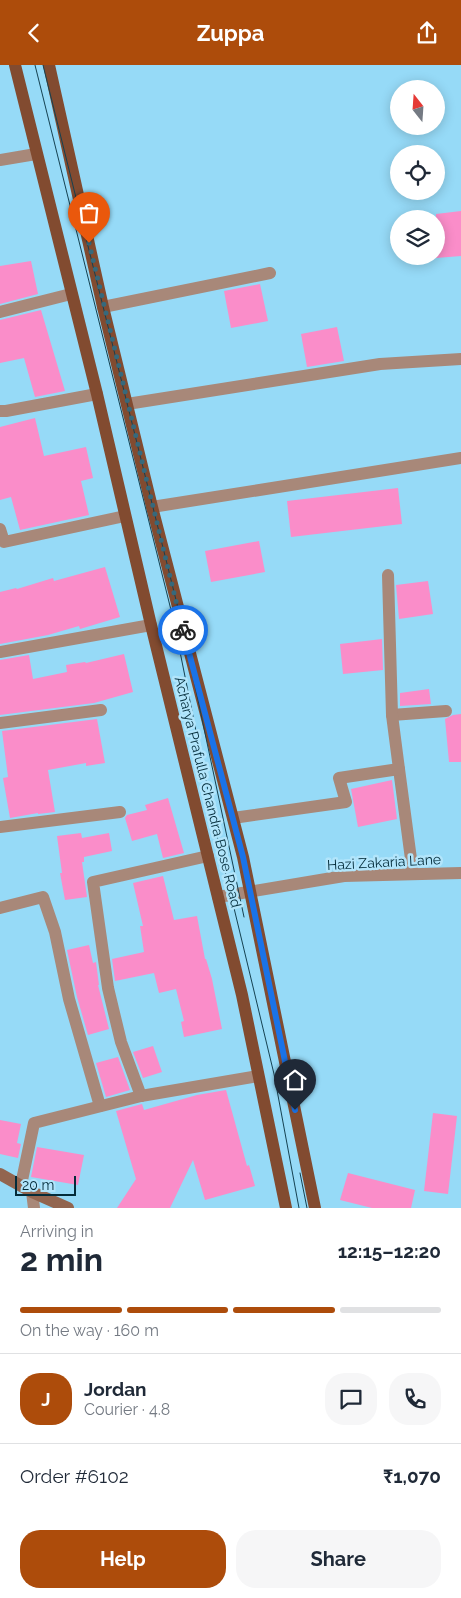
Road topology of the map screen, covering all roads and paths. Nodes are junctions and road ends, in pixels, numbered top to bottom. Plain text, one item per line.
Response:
1 (15, 65) edge
2 (49, 65) edge
3 (36, 154) junction
4 (0, 160) edge
5 (270, 273) dead end
6 (72, 294) junction
7 (103, 307) junction
8 (0, 311) edge
9 (461, 359) edge
10 (97, 394) junction
11 (127, 404) junction
12 (0, 411) edge
13 (461, 458) edge
14 (152, 507) junction
15 (125, 516) junction
16 (0, 529) edge
17 (388, 575) dead end
18 (151, 625) junction
19 (0, 652) edge
20 (101, 710) dead end
21 (446, 711) dead end
22 (392, 715) junction
23 (0, 723) edge
24 (399, 769) junction
25 (120, 812) dead end
26 (233, 818) junction
27 (0, 827) edge
28 (208, 856) junction
29 (461, 873) edge
30 (413, 874) junction
31 (250, 892) junction
32 (218, 897) junction
33 (0, 908) edge
34 (258, 1076) junction
35 (141, 1096) junction
36 (100, 1106) junction
37 (0, 1174) edge
38 (26, 1189) junction
39 (34, 1208) edge
40 (68, 1208) edge
41 (286, 1208) edge
42 (315, 1208) edge

1 - 3 main road, Acharya Prafulla Chandra Bose Road
2 - 7 main road, Acharya Prafulla Chandra Bose Road
3 - 4 street
3 - 6 main road, Acharya Prafulla Chandra Bose Road
5 - 7 street
6 - 8 street
6 - 10 main road, Acharya Prafulla Chandra Bose Road
7 - 11 main road, Acharya Prafulla Chandra Bose Road
9 - 11 street
10 - 12 street
10 - 15 main road, Acharya Prafulla Chandra Bose Road
11 - 14 main road, Acharya Prafulla Chandra Bose Road
13 - 14 street
14 - 26 main road, Acharya Prafulla Chandra Bose Road
15 - 16 street
15 - 18 main road, Acharya Prafulla Chandra Bose Road
17 - 22 street
18 - 19 street
18 - 28 main road, Acharya Prafulla Chandra Bose Road
20 - 23 street
21 - 22 street
22 - 24 street
24 - 26 street
24 - 30 street
25 - 27 street
26 - 31 main road, Acharya Prafulla Chandra Bose Road
28 - 32 main road, Acharya Prafulla Chandra Bose Road
28 - 35 street
29 - 30 street, Hazi Zakaria Lane
30 - 31 street, Hazi Zakaria Lane
31 - 32 street, Hazi Zakaria Lane
31 - 42 main road, Acharya Prafulla Chandra Bose Road
32 - 34 main road, Acharya Prafulla Chandra Bose Road
33 - 36 street
34 - 35 street
34 - 41 main road, Acharya Prafulla Chandra Bose Road
35 - 36 street
36 - 38 street
37 - 38 street
38 - 39 street
38 - 40 street

